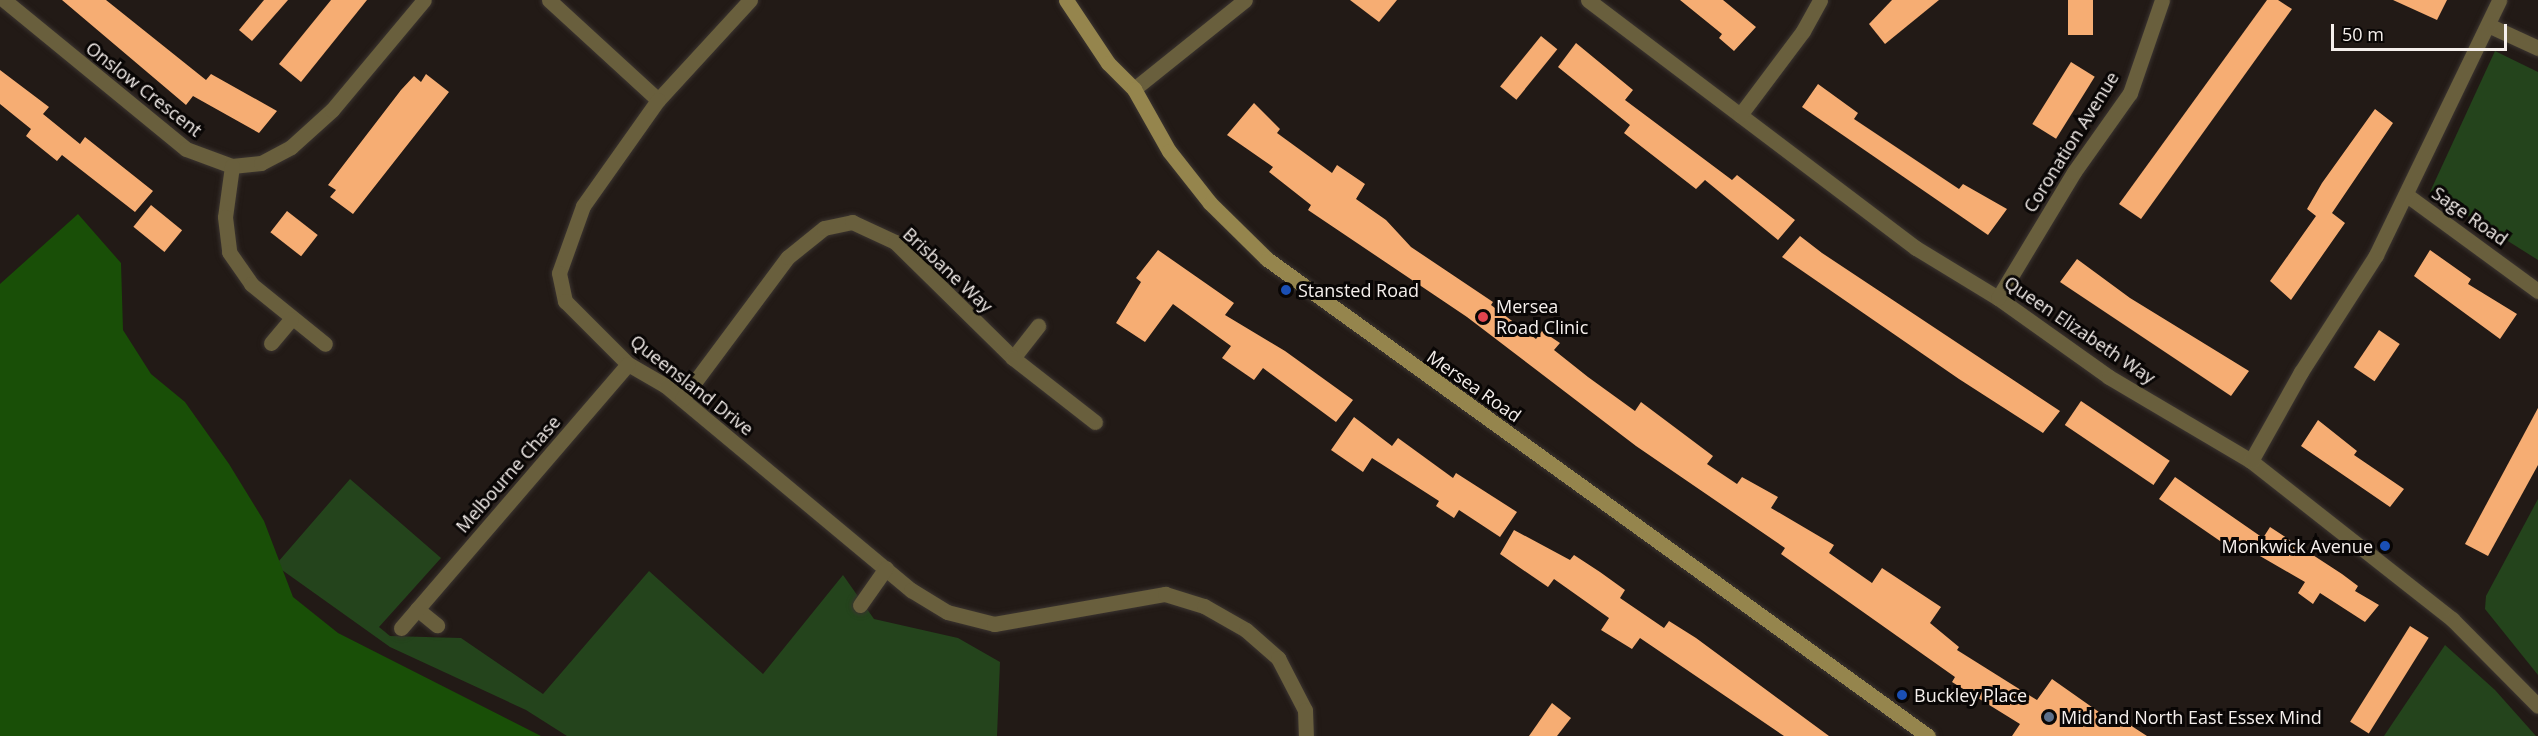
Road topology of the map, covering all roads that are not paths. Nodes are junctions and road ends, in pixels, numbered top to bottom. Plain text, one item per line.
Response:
1 (4, 0) edge
2 (424, 0) edge
3 (549, 0) edge
4 (750, 0) edge
5 (1066, 0) edge
6 (1245, 0) edge
7 (1588, 0) edge
8 (1820, 0) edge
9 (2162, 0) edge
10 (2499, 0) edge
11 (2488, 25) junction
12 (2538, 48) edge
13 (1134, 89) junction
14 (658, 100) junction
15 (1740, 115) junction
16 (232, 166) junction
17 (2408, 196) junction
18 (2538, 291) edge
19 (1998, 298) junction
20 (291, 319) junction
21 (1038, 326) dead end
22 (271, 343) dead end
23 (325, 344) dead end
24 (1013, 358) junction
25 (628, 364) junction
26 (682, 399) junction
27 (1095, 422) dead end
28 (2251, 461) junction
29 (886, 568) junction
30 (860, 605) dead end
31 (417, 609) junction
32 (437, 625) dead end
33 (401, 628) dead end
34 (2538, 706) edge
35 (1306, 736) edge
36 (1928, 736) edge

1 - 16 street, Onslow Crescent
2 - 16 street, Onslow Crescent
3 - 14 street
4 - 14 street, Queensland Drive
5 - 13 main road, Mersea Road
6 - 13 street
7 - 15 street, Queen Elizabeth Way
8 - 15 street
9 - 19 street, Coronation Avenue
10 - 11 street
11 - 12 street
11 - 17 street
13 - 36 main road, Mersea Road
14 - 25 street, Queensland Drive
15 - 19 street, Queen Elizabeth Way
16 - 20 street
17 - 18 street, Sage Road
17 - 28 street
19 - 28 street, Queen Elizabeth Way
20 - 22 street
20 - 23 street
21 - 24 street
24 - 26 street, Brisbane Way
24 - 27 street, Brisbane Way
25 - 26 street, Queensland Drive
25 - 31 street, Melbourne Chase
26 - 29 street, Queensland Drive
28 - 34 street, Queen Elizabeth Way
29 - 30 street
29 - 35 street, Queensland Drive
31 - 32 street
31 - 33 street, Melbourne Chase

